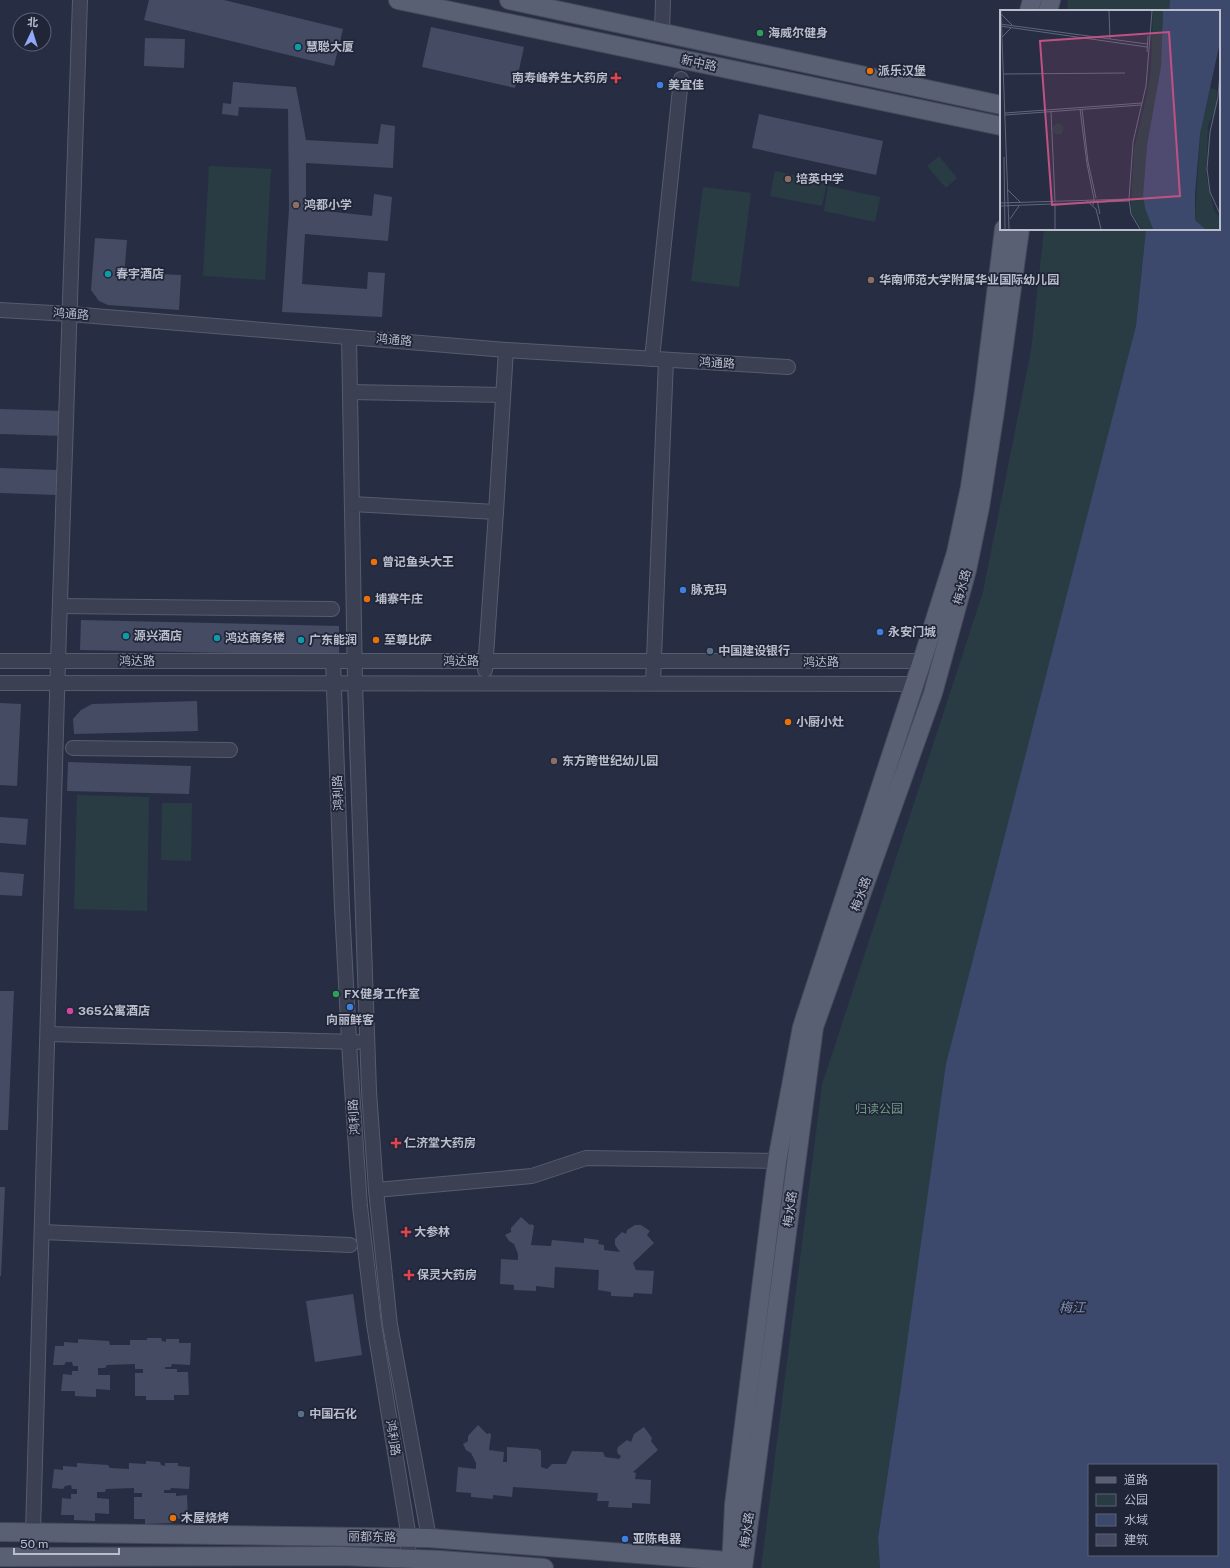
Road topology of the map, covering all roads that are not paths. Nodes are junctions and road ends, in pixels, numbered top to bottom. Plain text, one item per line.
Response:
1 (80, 0) edge
2 (398, 0) edge
3 (509, 0) edge
4 (663, 0) edge
5 (1032, 0) edge
6 (1050, 0) edge
7 (1029, 10) edge
8 (1048, 10) edge
9 (662, 32) junction
10 (681, 79) dead end
11 (1000, 105) edge
12 (1000, 126) edge
13 (1004, 230) edge
14 (1020, 230) edge
15 (0, 310) edge
16 (70, 314) junction
17 (349, 337) junction
18 (506, 350) junction
19 (652, 359) junction
20 (666, 360) junction
21 (788, 366) dead end
22 (350, 392) junction
23 (503, 395) junction
24 (352, 504) junction
25 (496, 512) junction
26 (60, 606) junction
27 (332, 609) dead end
28 (0, 661) edge
29 (58, 661) junction
30 (334, 661) junction
31 (355, 661) junction
32 (654, 661) junction
33 (922, 661) junction
34 (485, 662) junction
35 (0, 683) edge
36 (57, 683) junction
37 (334, 683) junction
38 (355, 683) junction
39 (484, 683) junction
40 (653, 683) junction
41 (915, 684) junction
42 (73, 748) dead end
43 (230, 750) dead end
44 (48, 1034) junction
45 (349, 1041) junction
46 (367, 1042) junction
47 (777, 1160) junction
48 (376, 1190) junction
49 (42, 1232) junction
50 (350, 1245) dead end
51 (0, 1532) edge
52 (33, 1532) junction
53 (409, 1538) junction
54 (429, 1538) junction
55 (342, 1556) junction
56 (0, 1557) edge
57 (31, 1562) edge
58 (406, 1563) edge
59 (440, 1564) edge
60 (737, 1565) edge
61 (357, 1568) edge
62 (544, 1568) edge

1 - 16 street
2 - 12 main road, 新中路
3 - 9 main road, 新中路
4 - 9 street
5 - 7 main road
6 - 8 main road
9 - 11 main road, 新中路
10 - 19 street
13 - 33 main road, 梅水路
14 - 60 main road, 梅水路
15 - 16 street, 鸿通路
16 - 17 street, 鸿通路
16 - 26 street
17 - 18 street, 鸿通路
17 - 22 street, 鸿利路
18 - 19 street, 鸿通路
18 - 23 street
19 - 20 street, 鸿通路
20 - 21 street, 鸿通路
20 - 32 street
22 - 23 street
22 - 24 street, 鸿利路
23 - 25 street
24 - 25 street
24 - 31 street, 鸿利路
25 - 34 street
26 - 27 street
26 - 29 street
28 - 29 street, 鸿达路
29 - 30 street, 鸿达路
29 - 36 street
30 - 31 street, 鸿达路
30 - 37 street, 鸿利路
31 - 34 street, 鸿达路
31 - 38 street, 鸿利路
32 - 33 street, 鸿达路
32 - 34 street, 鸿达路
32 - 40 street
33 - 41 main road, 梅水路
34 - 39 street
35 - 36 street, 鸿达路
36 - 37 street, 鸿达路
36 - 44 street
37 - 38 street, 鸿达路
37 - 45 street, 鸿利路
38 - 39 street, 鸿达路
38 - 46 street, 鸿利路
39 - 40 street, 鸿达路
40 - 41 street, 鸿达路
41 - 47 main road, 梅水路
42 - 43 street
44 - 45 street
44 - 49 street
45 - 46 street
45 - 53 street, 鸿利路
46 - 48 street, 鸿利路
47 - 48 street
47 - 60 main road, 梅水路
48 - 54 street, 鸿利路
49 - 50 street
49 - 52 street
51 - 52 main road, 丽都东路
52 - 53 main road, 丽都东路
53 - 54 main road, 丽都东路
53 - 58 street, 鸿利路
54 - 59 main road
54 - 60 main road, 丽都东路
55 - 57 main road, 丽都东路
55 - 58 main road, 丽都东路
55 - 61 main road
56 - 57 main road, 丽都东路
58 - 59 main road, 丽都东路
59 - 62 main road, 丽都东路

